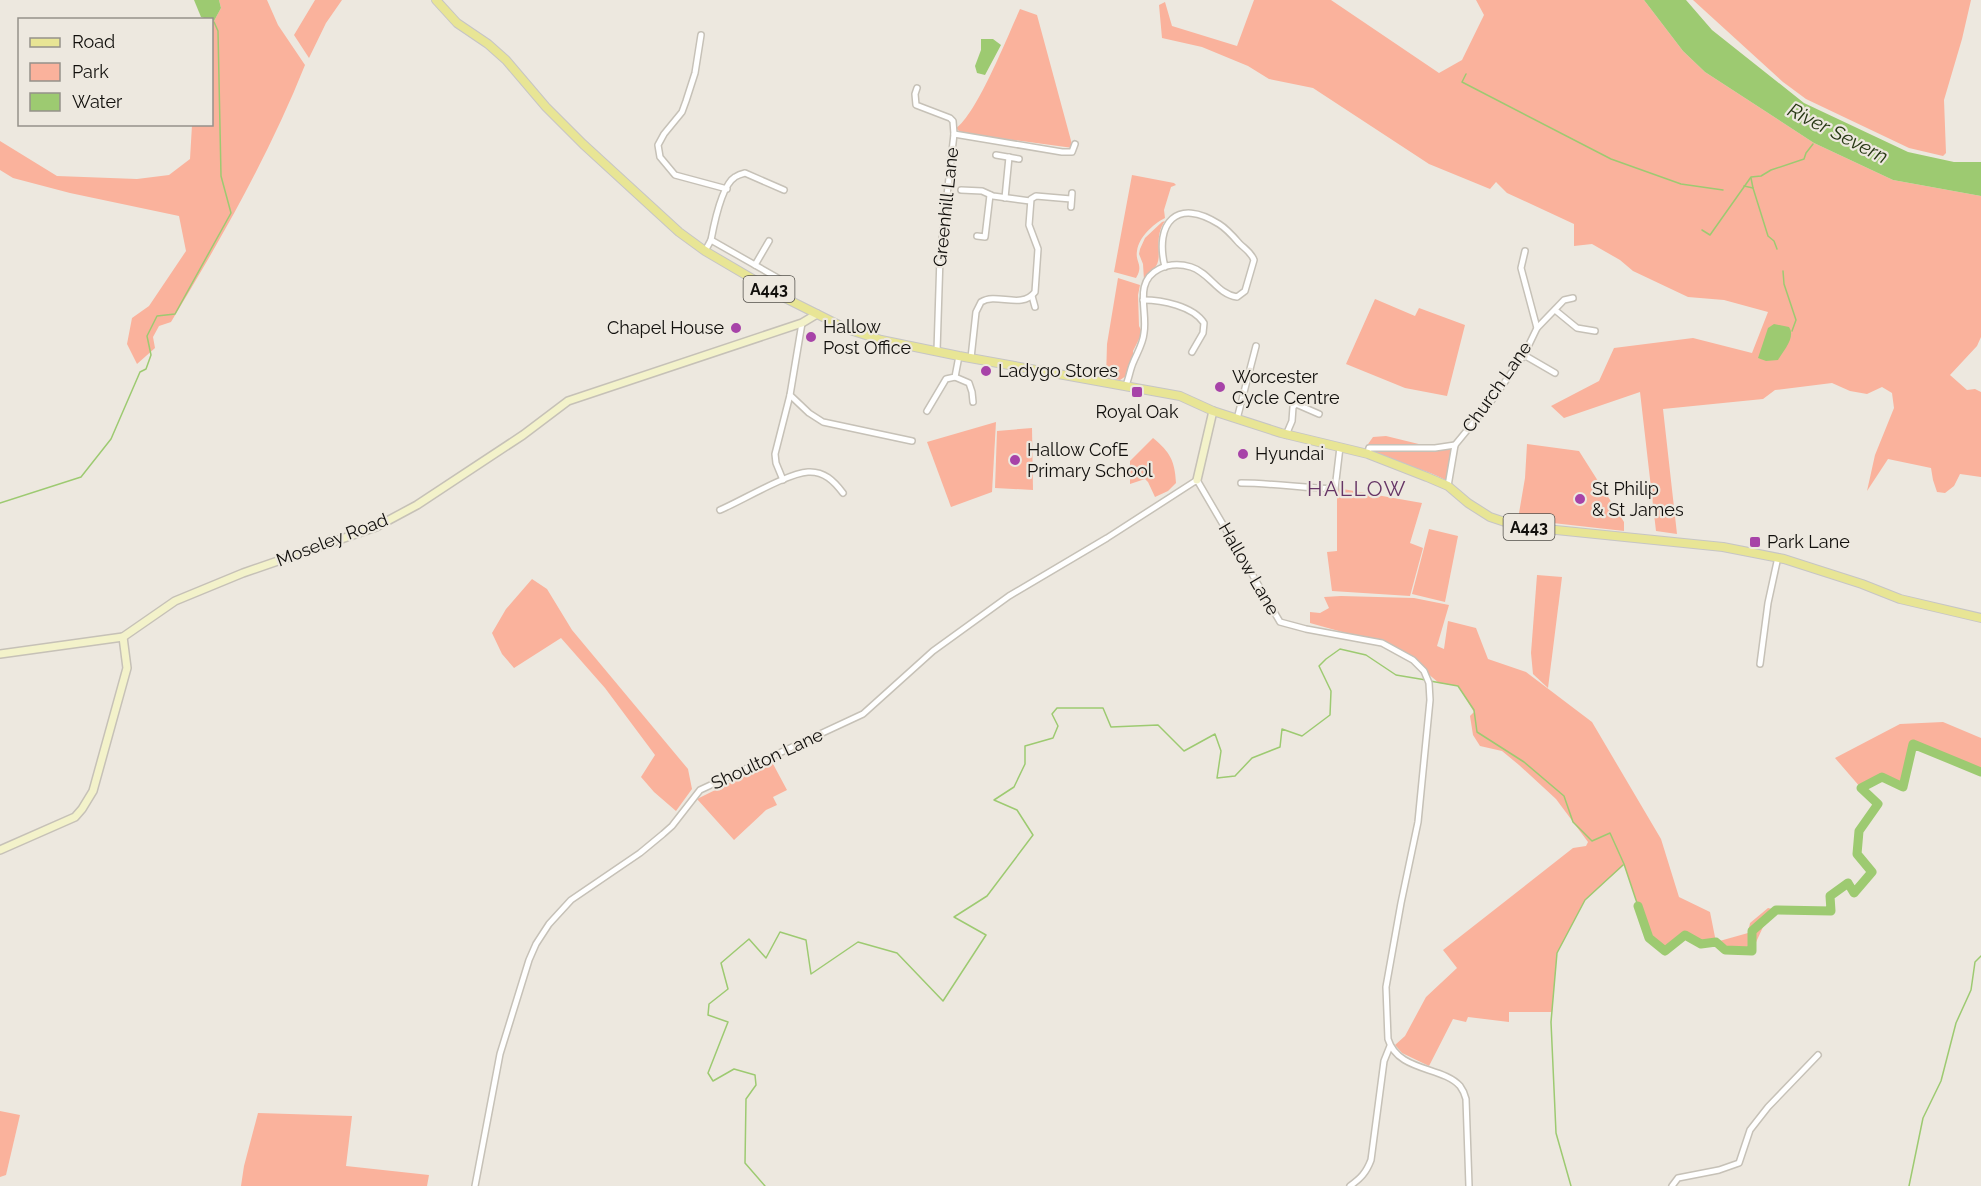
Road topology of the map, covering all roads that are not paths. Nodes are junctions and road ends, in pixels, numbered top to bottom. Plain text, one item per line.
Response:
1 (436, 0) edge
2 (701, 35) dead end
3 (917, 88) dead end
4 (954, 134) junction
5 (1076, 144) dead end
6 (996, 156) dead end
7 (1009, 157) junction
8 (1019, 159) dead end
9 (727, 189) junction
10 (784, 190) dead end
11 (961, 190) dead end
12 (990, 195) junction
13 (1005, 198) junction
14 (1030, 201) junction
15 (1071, 207) dead end
16 (977, 236) dead end
17 (711, 240) junction
18 (769, 241) dead end
19 (705, 251) junction
20 (1525, 251) dead end
21 (755, 266) junction
22 (1165, 267) junction
23 (783, 281) dead end
24 (1032, 296) junction
25 (1574, 298) dead end
26 (1143, 300) junction
27 (1035, 307) dead end
28 (1555, 310) junction
29 (817, 314) junction
30 (802, 323) junction
31 (1537, 328) junction
32 (1595, 331) dead end
33 (1256, 346) dead end
34 (938, 351) junction
35 (1192, 352) dead end
36 (1524, 355) junction
37 (959, 356) junction
38 (971, 358) junction
39 (1555, 373) dead end
40 (955, 377) junction
41 (1126, 385) junction
42 (790, 395) junction
43 (973, 402) dead end
44 (927, 411) dead end
45 (1213, 411) junction
46 (1319, 414) dead end
47 (1237, 419) junction
48 (1286, 435) junction
49 (912, 441) dead end
50 (1455, 445) junction
51 (1340, 447) junction
52 (1368, 454) junction
53 (783, 480) junction
54 (1197, 480) junction
55 (1241, 483) dead end
56 (1448, 486) junction
57 (834, 494) dead end
58 (723, 511) dead end
59 (1778, 557) junction
60 (1981, 618) edge
61 (123, 637) junction
62 (0, 654) edge
63 (1760, 664) dead end
64 (0, 850) edge
65 (1390, 1046) junction
66 (1818, 1055) dead end
67 (475, 1186) edge
68 (1350, 1186) edge
69 (1468, 1186) edge
70 (1672, 1186) edge

1 - 19 main road, A443
2 - 9 street
3 - 4 street, Greenhill Lane
4 - 5 street
4 - 34 street, Greenhill Lane
6 - 7 street
7 - 8 street
7 - 13 street
9 - 10 street
9 - 17 street
11 - 12 street
12 - 13 street
12 - 16 street
13 - 14 street
14 - 15 street
14 - 24 street
17 - 19 street
17 - 21 street
18 - 21 street
19 - 29 main road, A443
20 - 31 street, Church Lane
21 - 23 street
22 - 22 street
22 - 26 street
24 - 27 street
24 - 38 street
25 - 28 street, Church Lane
26 - 35 street
26 - 41 street
28 - 31 street, Church Lane
28 - 32 street
29 - 30 street, Moseley Road
29 - 34 main road, A443
30 - 42 street
30 - 61 street, Moseley Road
31 - 36 street, Church Lane
33 - 47 street
34 - 37 main road, A443
36 - 39 street
36 - 50 street, Church Lane
37 - 38 main road, A443
37 - 40 street
38 - 41 main road, A443
40 - 43 street
40 - 44 street
41 - 45 main road, A443
42 - 49 street
42 - 53 street
45 - 47 main road, A443
45 - 54 street
46 - 48 street
47 - 48 main road, A443
48 - 51 main road, A443
50 - 52 street, Church Lane
50 - 56 street, Church Lane
51 - 52 main road, A443
51 - 55 street
52 - 56 main road, A443
53 - 57 street
53 - 58 street
54 - 65 street, Hallow Lane
54 - 67 street, Shoulton Lane
56 - 59 main road, A443
59 - 60 main road, A443
59 - 63 street
61 - 62 street
61 - 64 street
65 - 68 street
65 - 69 street
66 - 70 street

